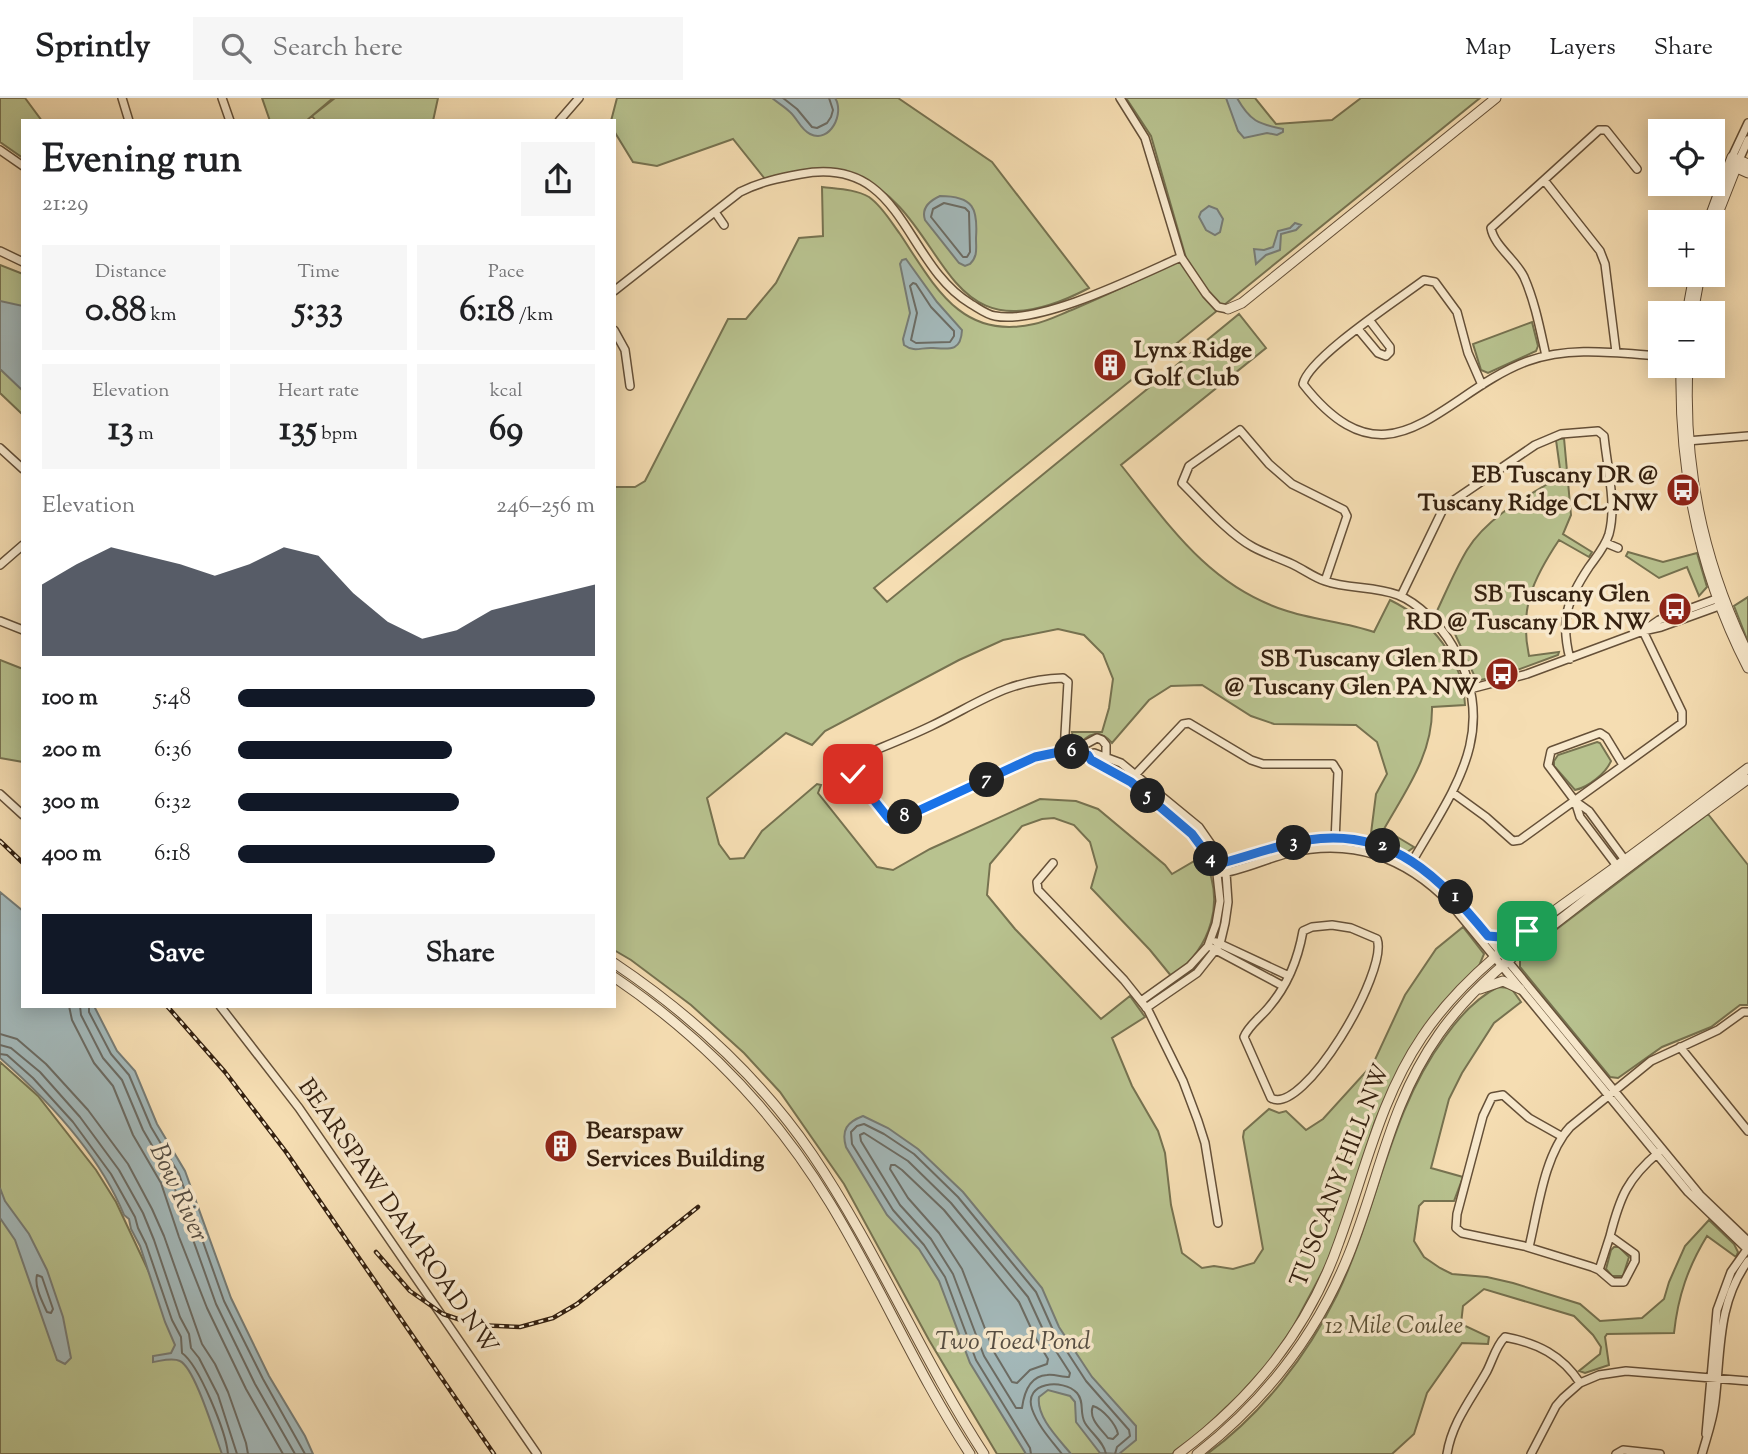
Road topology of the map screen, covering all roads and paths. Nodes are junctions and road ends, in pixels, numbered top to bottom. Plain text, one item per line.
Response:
1 (122, 98) edge
2 (222, 98) edge
3 (579, 98) edge
4 (1120, 98) edge
5 (1496, 98) edge
6 (128, 119) edge
7 (229, 119) edge
8 (561, 119) edge
9 (1748, 123) edge
10 (1748, 140) edge
11 (0, 150) edge
12 (1737, 163) edge
13 (21, 165) edge
14 (1637, 169) dead end
15 (1748, 173) edge
16 (1544, 180) junction
17 (1713, 210) edge
18 (1719, 210) edge
19 (715, 212) junction
20 (724, 225) dead end
21 (0, 251) edge
22 (1181, 257) junction
23 (21, 261) edge
24 (616, 289) edge
25 (1228, 309) joint
26 (1370, 321) junction
27 (1358, 329) junction
28 (616, 334) edge
29 (1616, 352) junction
30 (1648, 355) edge
31 (1546, 356) junction
32 (1682, 378) edge
33 (1688, 378) edge
34 (1482, 385) junction
35 (630, 386) dead end
36 (1748, 436) edge
37 (1686, 441) junction
38 (3, 451) edge
39 (0, 461) edge
40 (21, 467) edge
41 (1606, 544) junction
42 (21, 547) edge
43 (1618, 548) dead end
44 (0, 565) edge
45 (1325, 581) junction
46 (1401, 596) junction
47 (1720, 602) junction
48 (0, 621) edge
49 (21, 629) edge
50 (1643, 631) junction
51 (1748, 654) edge
52 (1570, 659) junction
53 (1748, 668) edge
54 (1470, 689) junction
55 (1064, 751) junction
56 (1085, 754) junction
57 (1106, 756) junction
58 (1623, 765) junction
59 (1748, 768) edge
60 (1136, 774) junction
61 (1748, 779) edge
62 (1131, 782) junction
63 (1453, 793) junction
64 (0, 794) edge
65 (1575, 801) junction
66 (21, 813) edge
67 (1336, 838) junction
68 (1335, 847) junction
69 (1412, 861) junction
70 (1053, 863) dead end
71 (1223, 863) junction
72 (1215, 865) junction
73 (1622, 865) junction
74 (1408, 869) junction
75 (1226, 873) junction
76 (1217, 874) junction
77 (1527, 931) junction
78 (1488, 936) junction
79 (1210, 942) junction
80 (1218, 947) junction
81 (1498, 954) junction
82 (1505, 963) junction
83 (616, 964) edge
84 (1289, 975) junction
85 (616, 978) edge
86 (1283, 986) junction
87 (1520, 989) junction
88 (1472, 993) junction
89 (1144, 1004) junction
90 (222, 1008) edge
91 (1748, 1012) edge
92 (1680, 1047) junction
93 (1611, 1093) junction
94 (1748, 1131) edge
95 (1561, 1136) junction
96 (1659, 1152) junction
97 (1218, 1223) dead end
98 (1610, 1236) junction
99 (1748, 1241) edge
100 (1528, 1247) junction
101 (1748, 1249) edge
102 (1748, 1261) edge
103 (1599, 1270) junction
104 (1714, 1379) junction
105 (1748, 1381) edge
106 (1580, 1383) junction
107 (537, 1454) edge
108 (970, 1454) edge
109 (984, 1454) edge
110 (1178, 1454) edge
111 (1197, 1454) edge
112 (1447, 1454) edge
113 (1531, 1454) edge
114 (1616, 1454) edge
115 (1660, 1454) edge
116 (1702, 1454) edge

1 - 6 street
2 - 7 street
3 - 8 street
4 - 22 street
5 - 25 street
9 - 12 street
10 - 12 street
11 - 13 street
12 - 15 street
12 - 17 street
12 - 18 street
14 - 16 street
16 - 29 street
16 - 31 street
19 - 20 street
19 - 22 street
19 - 24 street
21 - 23 street
22 - 25 street
26 - 27 street
26 - 27 street
26 - 34 street
27 - 34 street
28 - 35 street
29 - 30 street
29 - 31 street
31 - 34 street
32 - 37 street
33 - 37 street
36 - 37 street
37 - 47 street
38 - 39 street
38 - 40 street
41 - 43 street
41 - 46 street
41 - 52 street
42 - 44 street
45 - 45 street
45 - 46 street
46 - 54 street
47 - 50 street
47 - 51 street
47 - 53 street
48 - 49 street
50 - 52 street
50 - 58 street
52 - 54 street
54 - 63 street
55 - 55 street
55 - 56 street
56 - 57 street
56 - 57 street
56 - 62 street
57 - 60 street
58 - 65 street
58 - 65 street
59 - 73 street, TUSCANY HILL NW
60 - 62 street
60 - 67 street
60 - 71 street
61 - 73 street, TUSCANY HILL NW
62 - 72 street
63 - 65 street
63 - 69 street
64 - 66 street
65 - 73 street
67 - 68 street
67 - 69 street
67 - 71 street
68 - 74 street
68 - 75 street
69 - 74 street
69 - 78 street
70 - 89 street
71 - 72 street
71 - 75 street
72 - 76 street
73 - 77 street, TUSCANY HILL NW
73 - 82 street, TUSCANY HILL NW
74 - 81 street
75 - 76 street
75 - 80 street
76 - 79 street
77 - 78 street
77 - 81 street, TUSCANY HILL NW
78 - 81 street
79 - 80 street
79 - 89 street
80 - 84 street
80 - 86 street
80 - 89 street
81 - 82 street
81 - 110 street, TUSCANY HILL NW
82 - 87 street
82 - 88 street, TUSCANY HILL NW
82 - 93 street
83 - 109 street
84 - 86 street
84 - 86 street
85 - 108 street
87 - 88 street
87 - 93 street
88 - 111 street, TUSCANY HILL NW
89 - 97 street
90 - 107 street, BEARSPAW DAM ROAD NW
91 - 92 street
92 - 93 street
92 - 94 street
93 - 95 street
93 - 96 street
95 - 100 street
95 - 100 street
96 - 98 street
96 - 99 street
96 - 101 street
98 - 103 street
98 - 103 street
100 - 103 street
101 - 104 street
102 - 104 street
104 - 105 street
104 - 106 street
104 - 116 street
106 - 112 street
106 - 113 street
114 - 115 street

